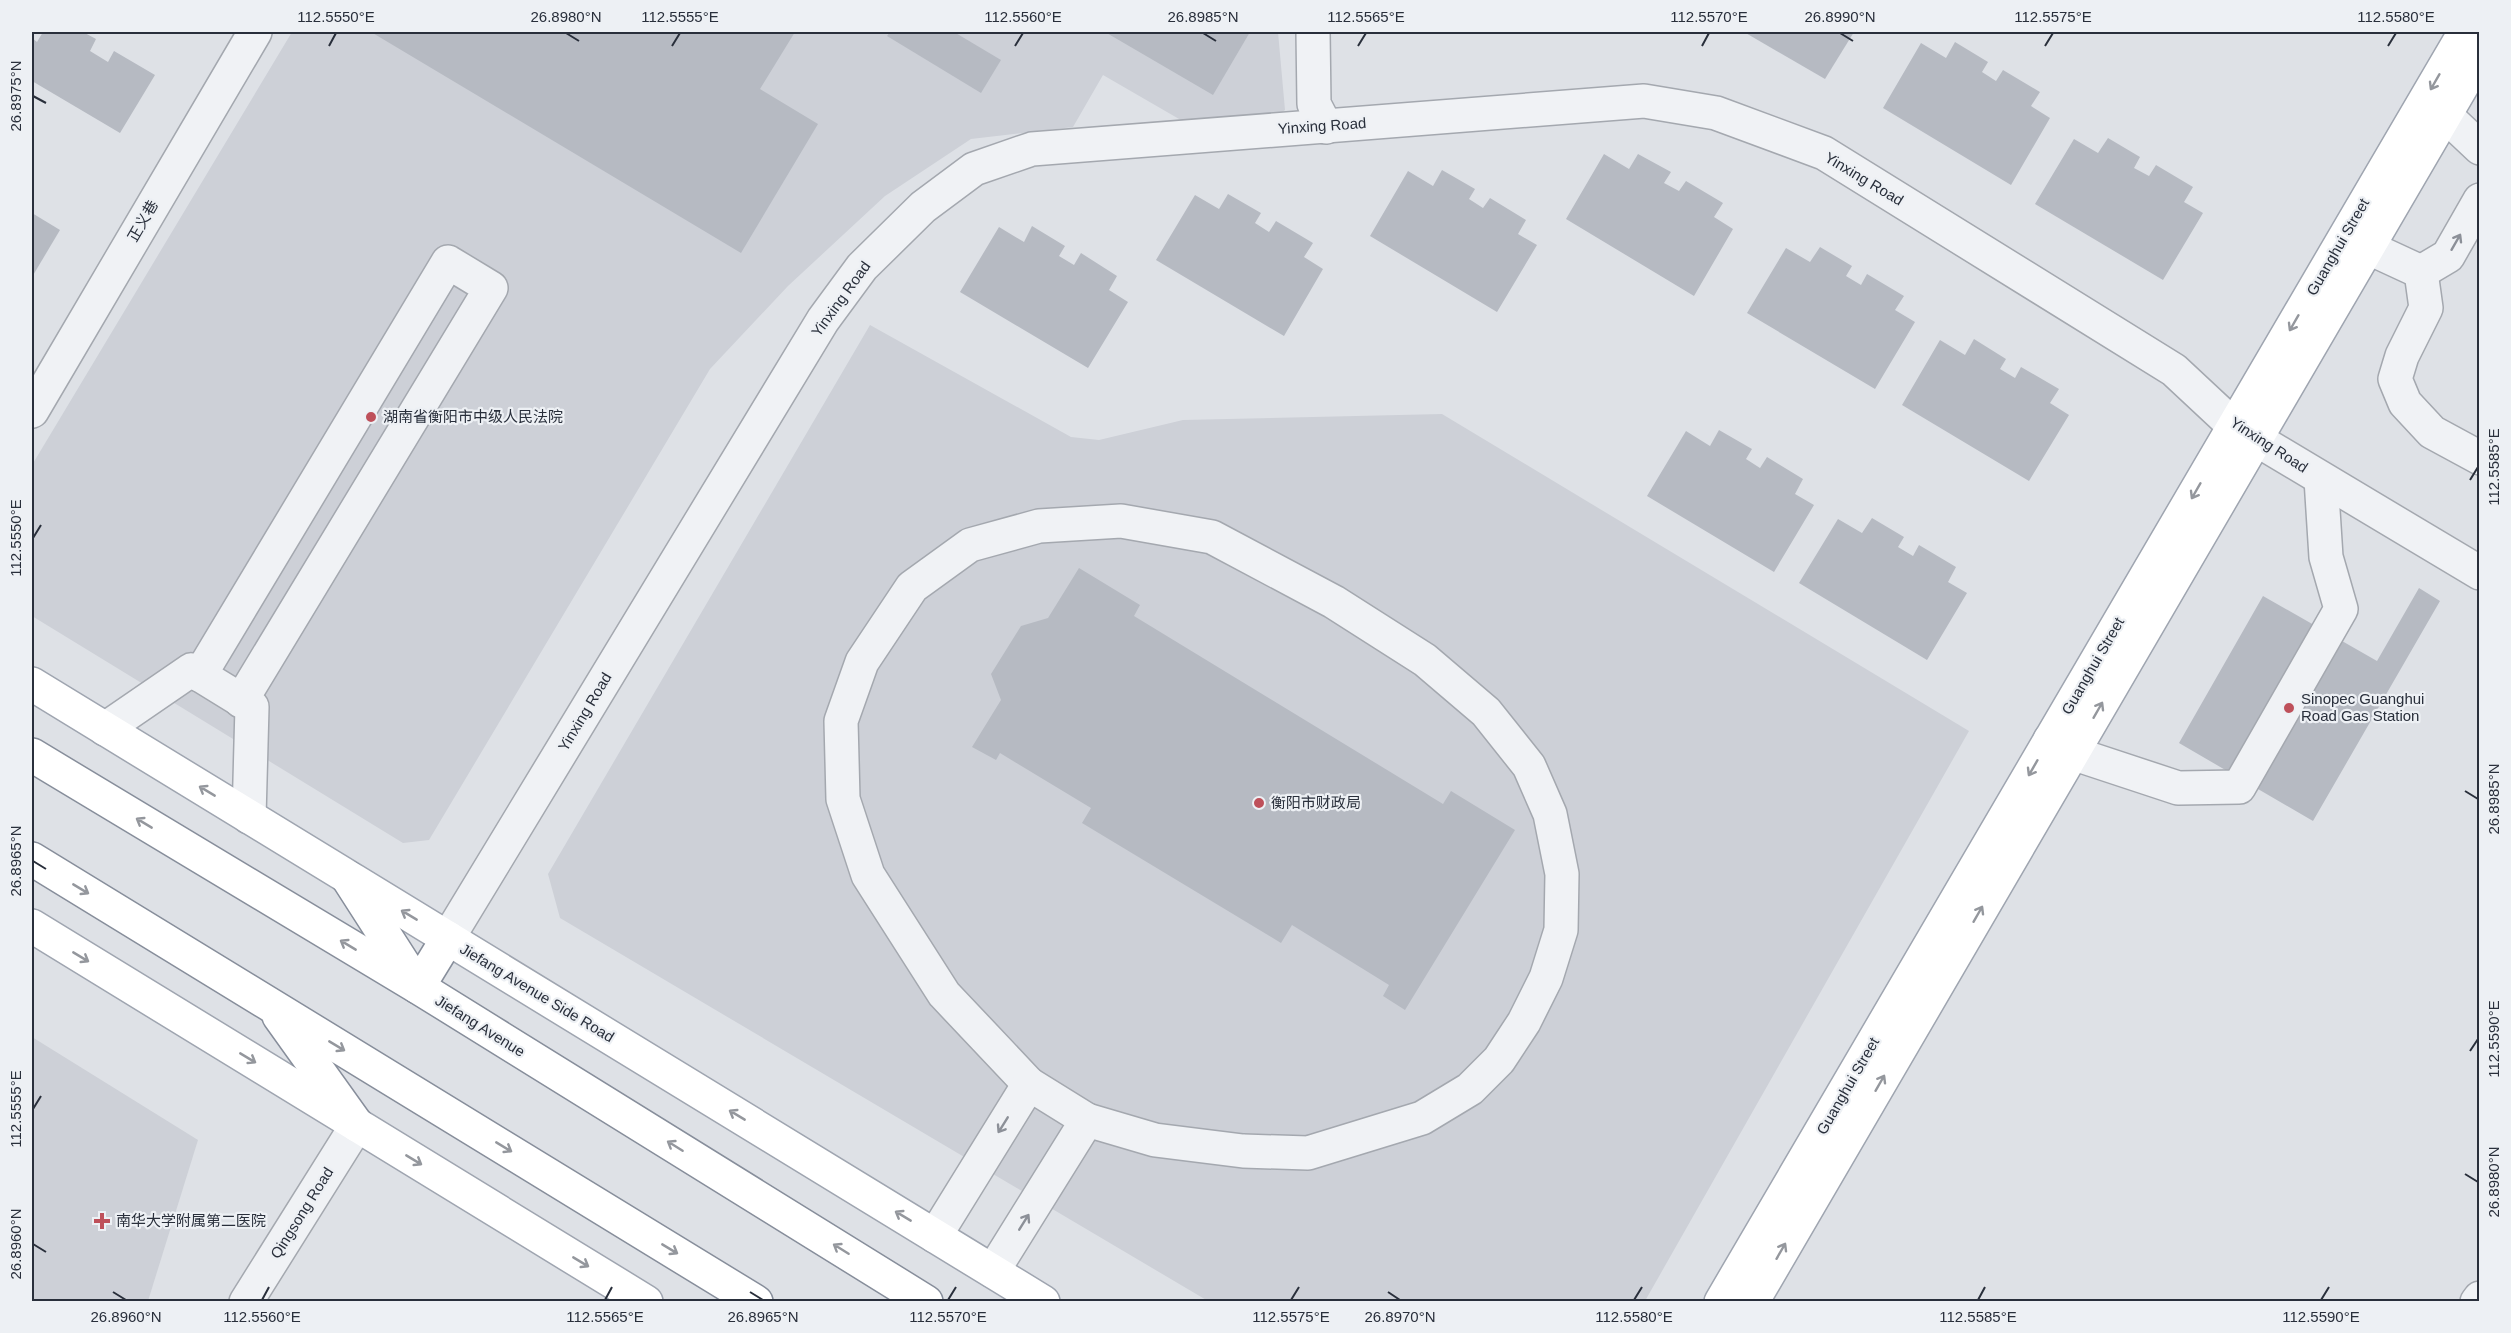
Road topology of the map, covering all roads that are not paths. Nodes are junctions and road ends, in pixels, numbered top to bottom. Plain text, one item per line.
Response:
1 (255, 32) edge
2 (1313, 32) edge
3 (1334, 32) edge
4 (2465, 32) edge
5 (2480, 55) edge
6 (2445, 115) junction
7 (1326, 127) junction
8 (2480, 148) edge
9 (2480, 200) edge
10 (2367, 247) junction
11 (2421, 272) junction
12 (32, 411) edge
13 (2245, 432) junction
14 (2480, 458) edge
15 (2321, 479) junction
16 (2480, 573) edge
17 (200, 675) junction
18 (32, 684) edge
19 (241, 701) junction
20 (105, 729) junction
21 (2061, 746) junction
22 (32, 755) edge
23 (249, 817) junction
24 (32, 859) edge
25 (348, 878) junction
26 (32, 926) edge
27 (448, 938) junction
28 (418, 987) junction
29 (271, 1005) junction
30 (1029, 1083) junction
31 (1087, 1120) junction
32 (357, 1125) junction
33 (935, 1236) junction
34 (993, 1271) junction
35 (246, 1302) edge
36 (646, 1302) edge
37 (756, 1302) edge
38 (926, 1302) edge
39 (1043, 1302) edge
40 (1722, 1302) edge
41 (1752, 1302) edge

1 - 12 street, 正义巷
2 - 7 street
3 - 7 street
4 -> 13 main road, Guanghui Street
5 - 6 main road, Guanghui Street
6 - 8 street
6 - 10 main road, Guanghui Street
7 - 13 street, Yinxing Road
7 - 27 street, Yinxing Road
11 -> 9 street
10 - 11 street
10 - 13 main road, Guanghui Street
11 - 14 street
13 - 15 street, Yinxing Road
13 - 21 main road, Guanghui Street
15 - 16 street, Yinxing Road
15 - 21 street
17 - 19 street
17 - 19 street
17 - 20 street
18 - 20 main road, Jiefang Avenue Side Road
19 - 23 street
23 -> 20 main road, Jiefang Avenue Side Road
21 -> 40 main road, Guanghui Street
41 -> 21 main road, Guanghui Street
28 -> 22 main road, Jiefang Avenue
23 - 25 main road, Jiefang Avenue Side Road
24 -> 29 main road
27 -> 25 main road, Jiefang Avenue Side Road
25 - 28 main road
26 -> 32 main road
27 - 28 main road
33 -> 27 main road, Jiefang Avenue Side Road
38 -> 28 main road, Jiefang Avenue
29 - 32 main road
29 -> 37 main road
30 - 31 street
30 - 31 street
30 -> 33 street
34 -> 31 street
32 - 35 street, Qingsong Road
32 -> 36 main road
33 - 34 main road, Jiefang Avenue Side Road
34 - 39 main road, Jiefang Avenue Side Road

